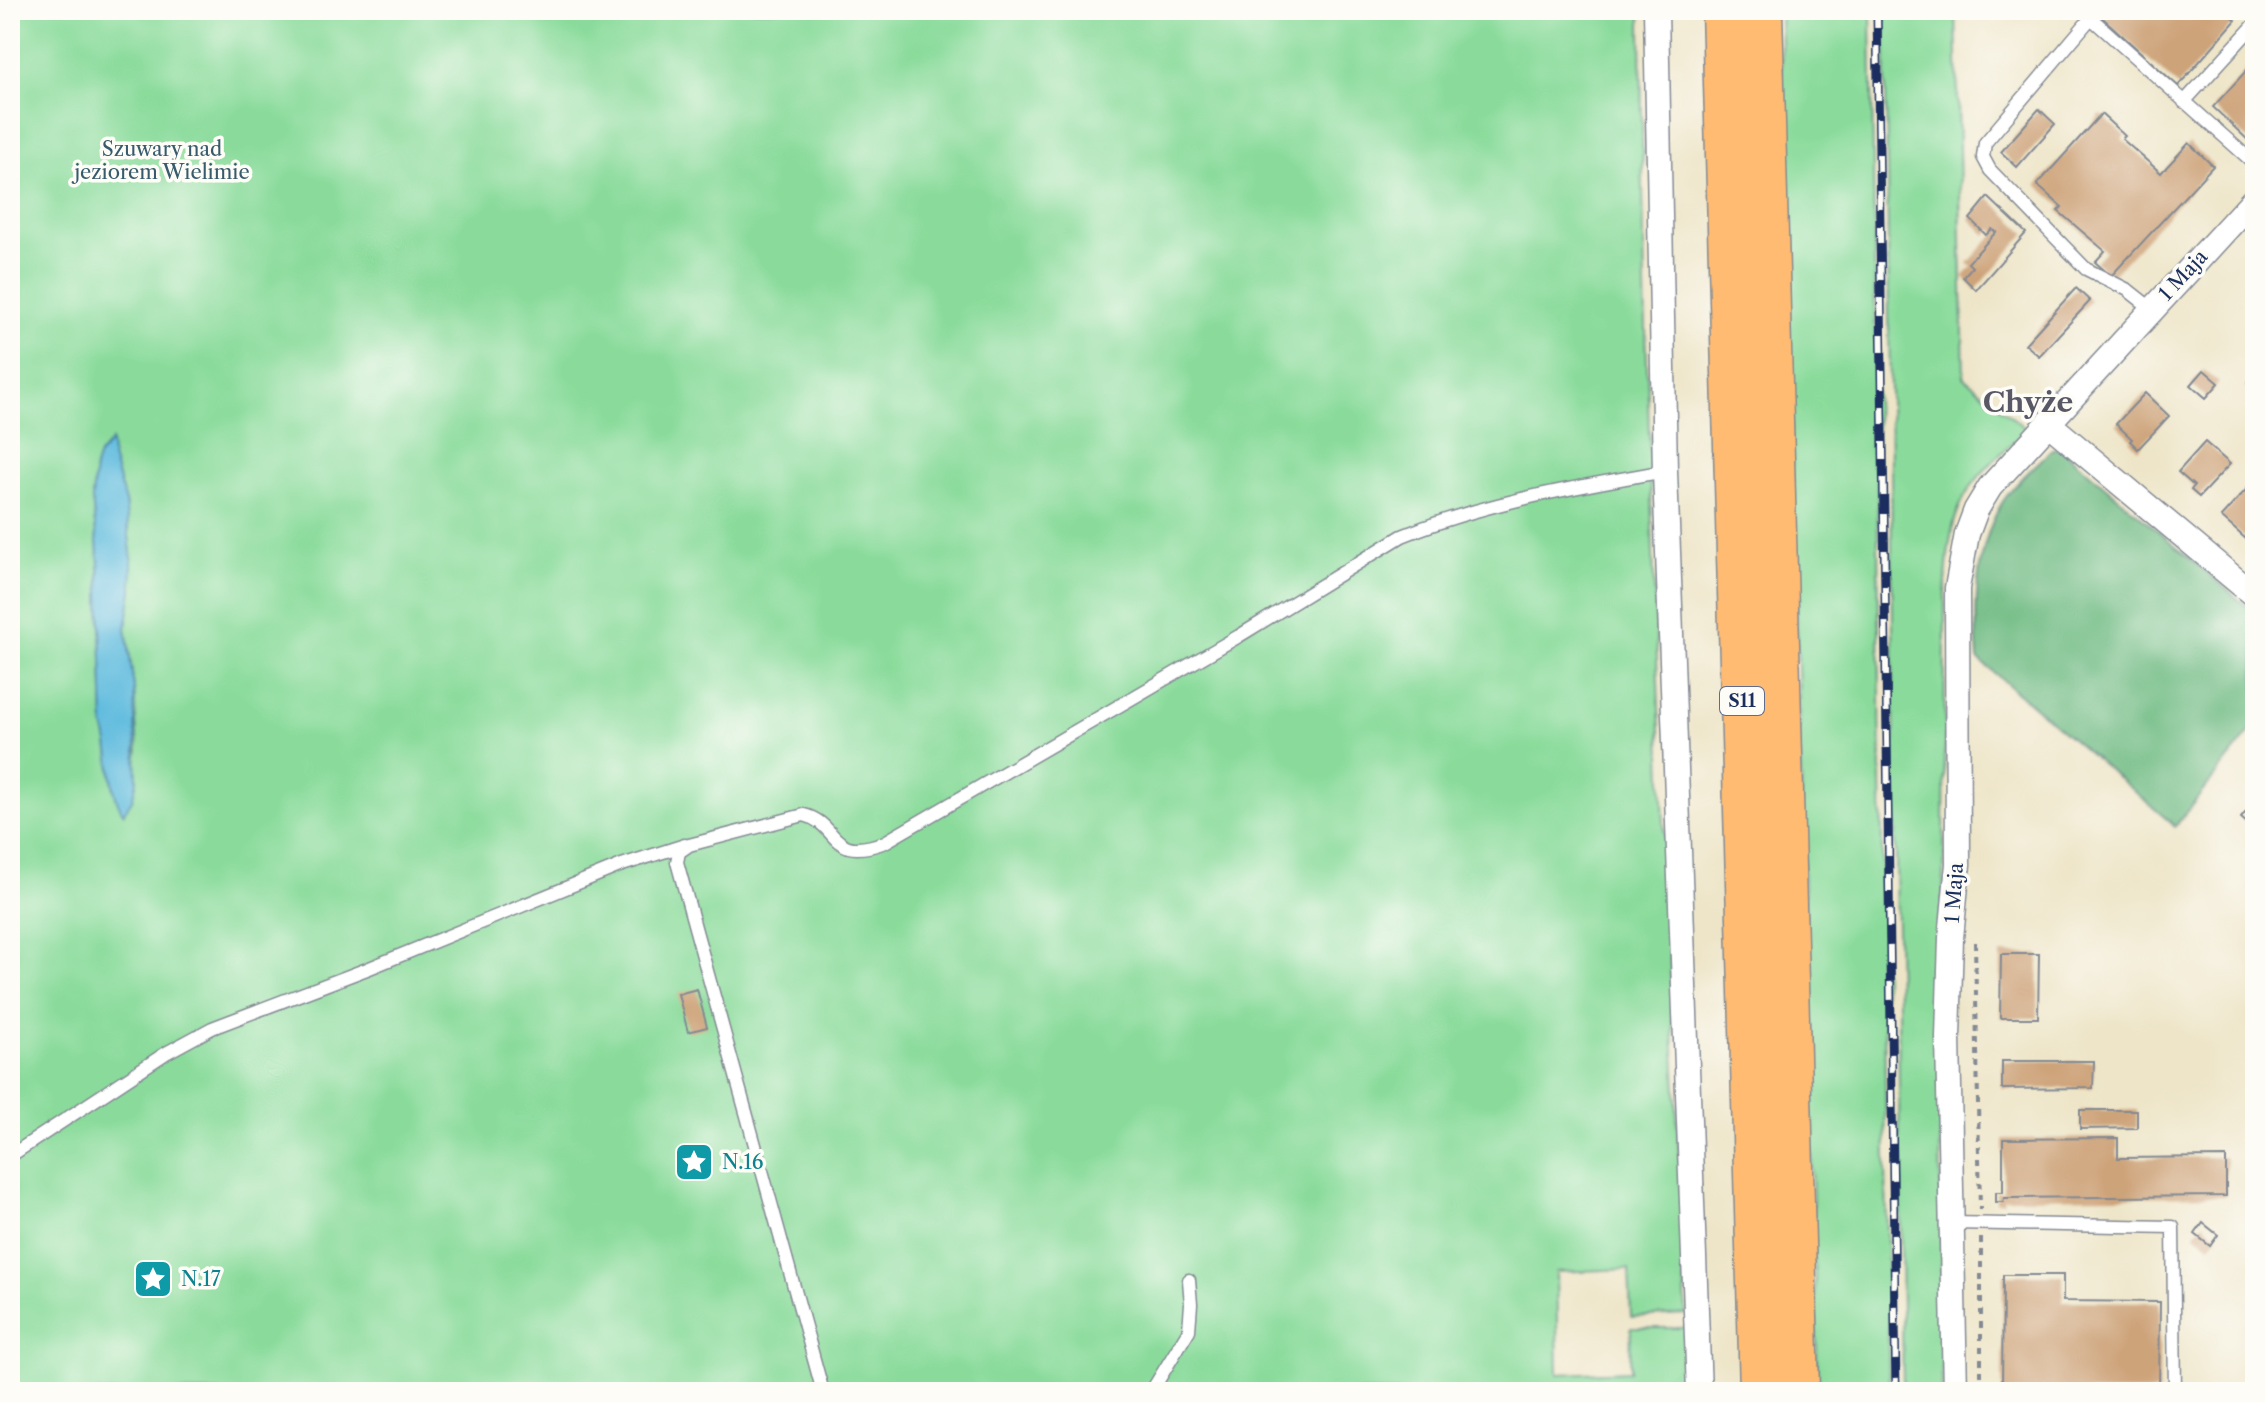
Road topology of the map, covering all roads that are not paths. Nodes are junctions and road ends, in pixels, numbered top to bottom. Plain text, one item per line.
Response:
1 (1656, 10) edge
2 (1723, 10) edge
3 (1761, 10) edge
4 (2250, 10) edge
5 (2086, 14) edge
6 (2255, 14) edge
7 (2255, 24) edge
8 (2184, 102) junction
9 (2255, 164) edge
10 (2255, 198) edge
11 (2152, 309) junction
12 (2255, 382) edge
13 (2255, 389) edge
14 (2048, 423) junction
15 (1665, 471) junction
16 (2255, 596) edge
17 (689, 845) junction
18 (10, 1156) edge
19 (1953, 1223) junction
20 (1189, 1280) dead end
21 (823, 1392) edge
22 (1151, 1392) edge
23 (1699, 1392) edge
24 (1761, 1392) edge
25 (1798, 1392) edge
26 (1955, 1392) edge
27 (2175, 1392) edge

1 - 15 street
2 - 24 highway, S11
3 - 25 highway, S11
4 - 6 lane
5 - 8 lane
5 - 11 lane
7 - 8 lane
8 - 9 lane
10 - 11 street, 1 Maja
11 - 14 street, 1 Maja
12 - 13 lane
14 - 16 street
14 - 19 street, 1 Maja
15 - 17 lane
15 - 23 street
17 - 18 lane
17 - 21 lane
19 - 26 street, 1 Maja
19 - 27 lane
20 - 22 lane

